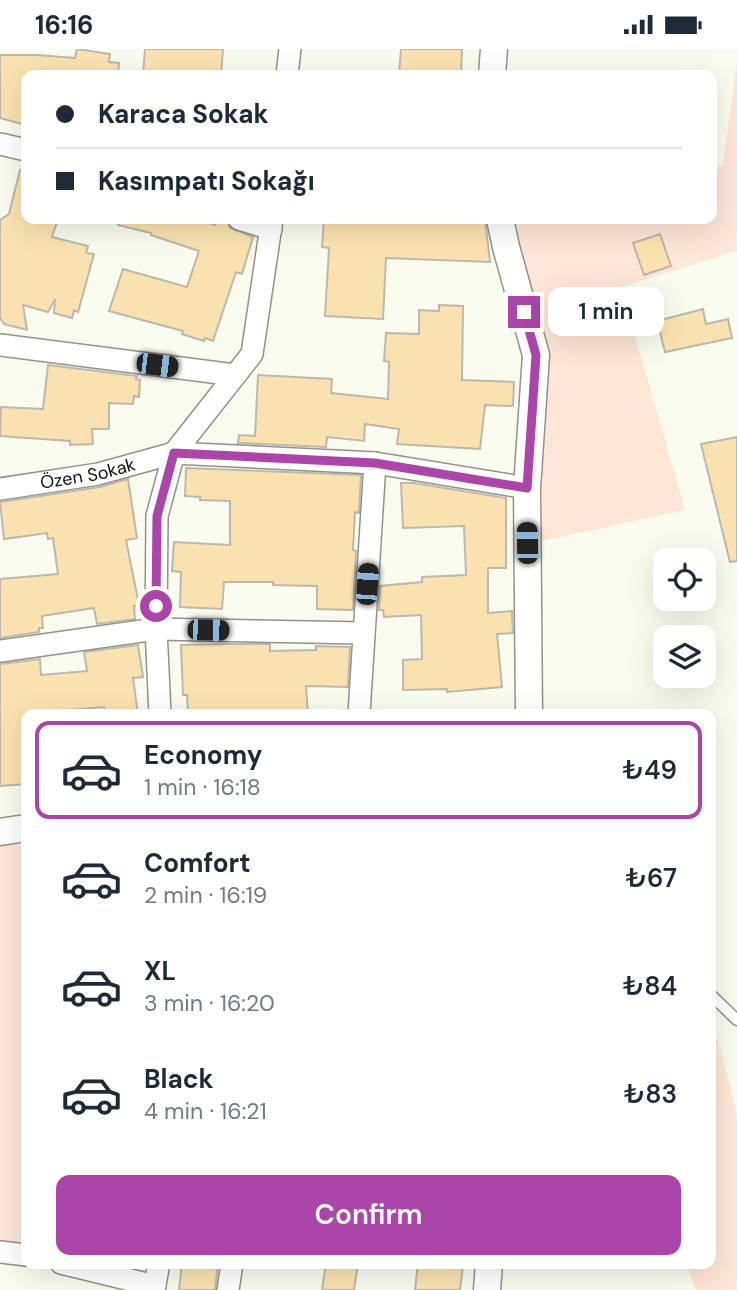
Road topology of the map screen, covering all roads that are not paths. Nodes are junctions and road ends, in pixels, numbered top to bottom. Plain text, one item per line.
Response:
1 (290, 49) edge
2 (494, 49) edge
3 (288, 70) edge
4 (492, 70) edge
5 (0, 144) edge
6 (21, 150) edge
7 (272, 224) edge
8 (501, 224) edge
9 (0, 345) edge
10 (235, 375) junction
11 (174, 453) junction
12 (375, 463) junction
13 (527, 488) junction
14 (0, 489) edge
15 (156, 629) junction
16 (363, 633) junction
17 (0, 650) edge
18 (160, 709) edge
19 (359, 709) edge
20 (522, 709) edge
21 (21, 829) edge
22 (0, 832) edge
23 (716, 1000) edge
24 (737, 1020) edge
25 (1, 1255) edge
26 (21, 1255) edge
27 (84, 1269) edge
28 (158, 1269) edge
29 (231, 1269) edge
30 (489, 1269) edge
31 (155, 1288) edge
32 (228, 1290) edge
33 (487, 1290) edge

1 - 3 street
2 - 4 street
5 - 6 street
7 - 10 street
8 - 13 street
9 - 10 street
10 - 11 street
11 - 12 street, Özen Sokak
11 - 14 street, Özen Sokak
11 - 15 street
12 - 13 street, Özen Sokak
12 - 16 street
13 - 20 street
15 - 16 street
15 - 17 street
15 - 18 street
16 - 19 street
21 - 22 street
23 - 24 lane
25 - 26 street
27 - 31 street
28 - 31 street
29 - 32 street
30 - 33 street

